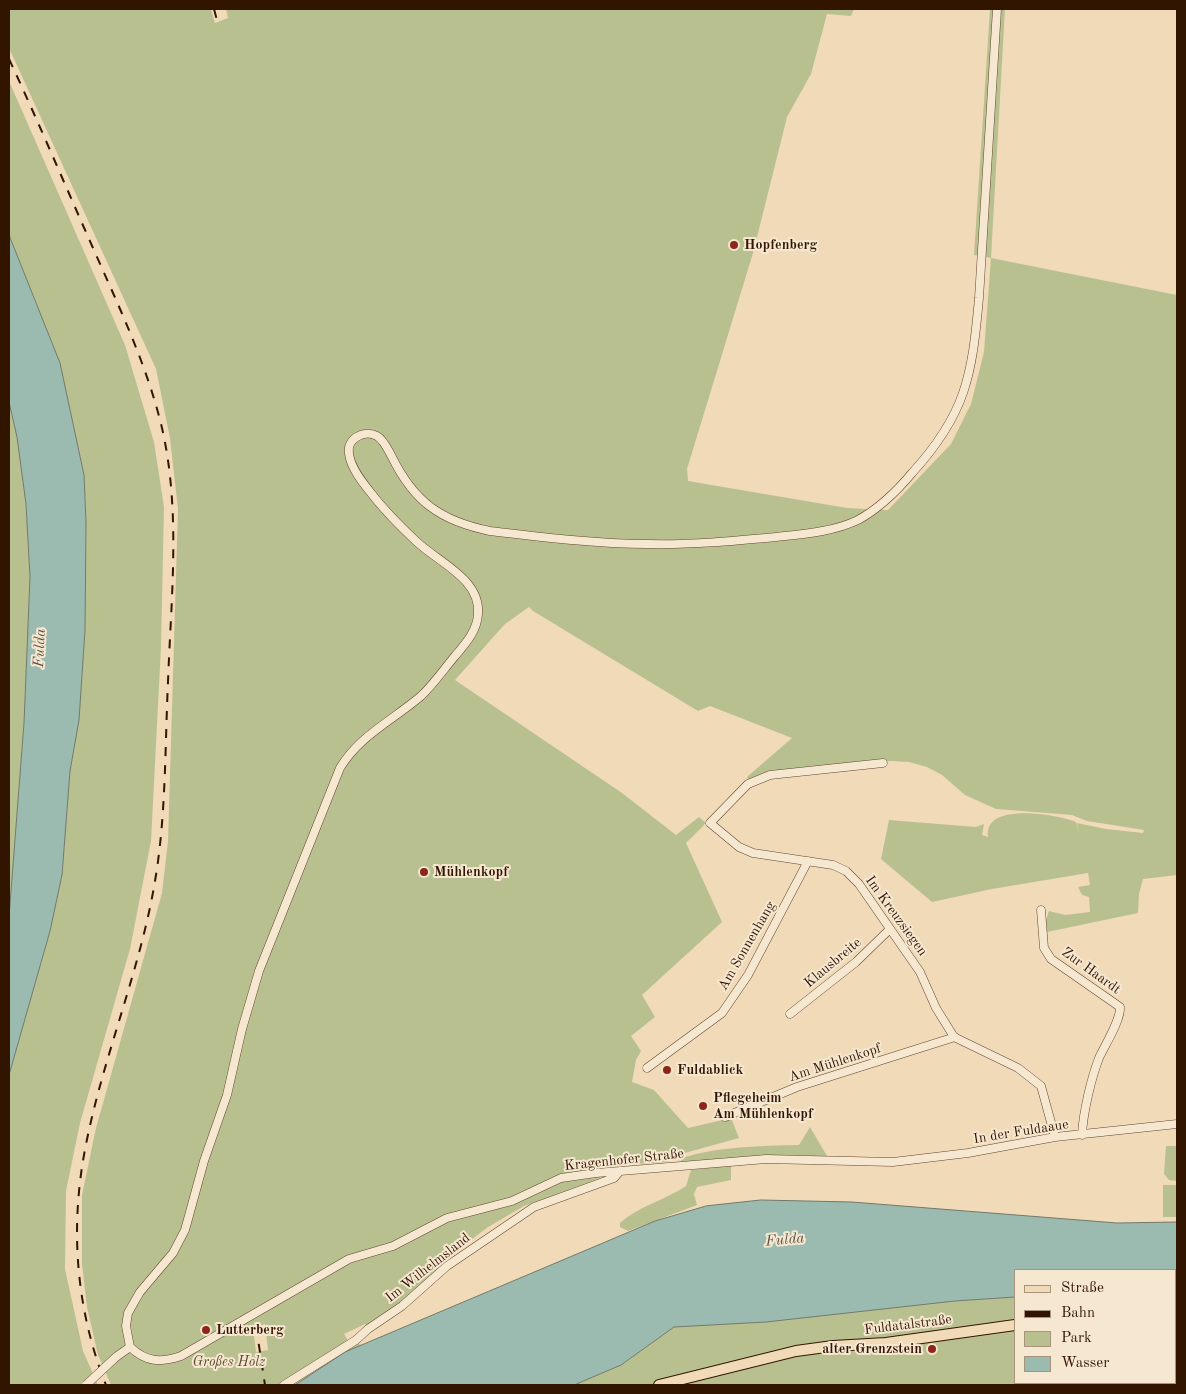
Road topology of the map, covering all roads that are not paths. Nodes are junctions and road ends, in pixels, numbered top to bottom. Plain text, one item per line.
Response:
1 (997, 9) edge
2 (883, 763) dead end
3 (808, 861) junction
4 (1041, 910) dead end
5 (890, 929) junction
6 (790, 1014) dead end
7 (955, 1037) junction
8 (647, 1068) dead end
9 (725, 1117) dead end
10 (1177, 1124) edge
11 (1082, 1135) junction
12 (1055, 1137) junction
13 (868, 1162) joint
14 (620, 1171) junction
15 (1014, 1324) edge
16 (130, 1346) junction
17 (86, 1385) edge
18 (284, 1385) edge
19 (659, 1385) edge

1 - 16 street
2 - 3 street, Im Kreuzsiegen
3 - 5 street, Im Kreuzsiegen
3 - 8 street, Am Sonnenhang
4 - 11 street, Zur Haardt
5 - 6 street, Klausbreite
5 - 7 street, Im Kreuzsiegen
7 - 9 street, Am Mühlenkopf
7 - 12 street
10 - 11 street, In der Fuldaaue
11 - 12 street, In der Fuldaaue
12 - 13 street, In der Fuldaaue
13 - 14 street, Kragenhofer Straße
14 - 16 street, Kragenhofer Straße
14 - 18 street, Im Wilhelmsland
15 - 19 main road, Fuldatalstraße
16 - 17 street, bridge

